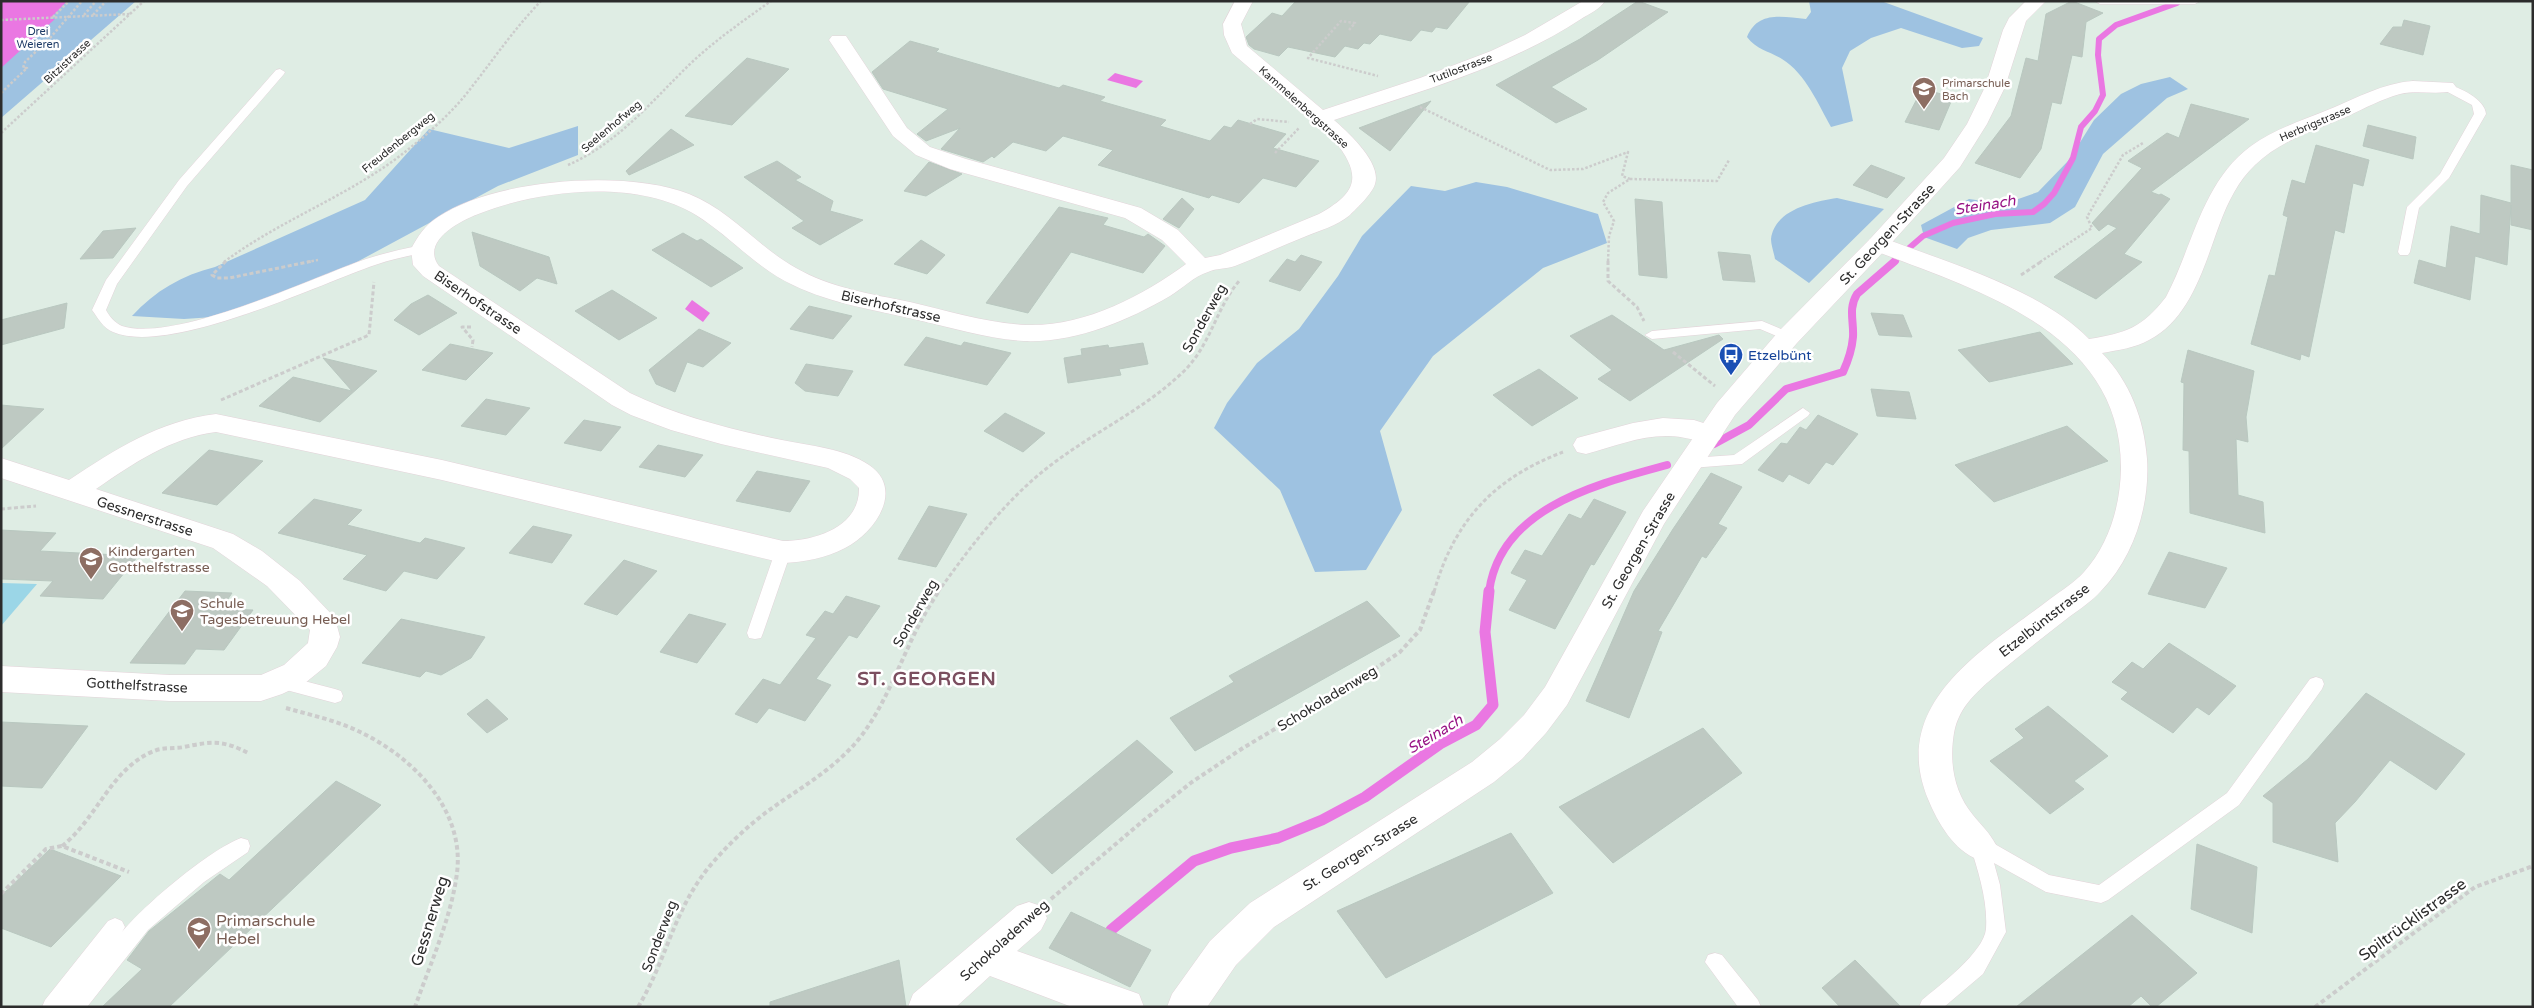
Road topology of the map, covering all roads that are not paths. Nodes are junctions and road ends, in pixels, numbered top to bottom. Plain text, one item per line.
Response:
1 (1244, 1) edge
2 (1596, 1) edge
3 (2037, 1) edge
4 (2100, 1) edge
5 (2195, 1) edge
6 (838, 40) dead end
7 (280, 72) dead end
8 (2446, 87) joint
9 (1310, 122) junction
10 (1887, 248) junction
11 (422, 249) junction
12 (2404, 252) dead end
13 (1199, 266) junction
14 (1652, 335) road end
15 (1788, 337) junction
16 (2083, 348) junction
17 (1803, 413) dead end
18 (1709, 435) junction
19 (1586, 445) road end
20 (1692, 463) junction
21 (1, 468) edge
22 (72, 492) junction
23 (782, 552) junction
24 (756, 632) dead end
25 (1, 679) edge
26 (2316, 684) dead end
27 (277, 691) junction
28 (335, 696) dead end
29 (1979, 845) junction
30 (241, 846) dead end
31 (1029, 918) road end
32 (115, 927) dead end
33 (986, 957) junction
34 (1714, 962) dead end
35 (52, 1007) edge
36 (74, 1007) edge
37 (926, 1007) edge
38 (1126, 1007) edge
39 (1185, 1007) edge
40 (1751, 1007) edge
41 (1929, 1007) edge

1 - 9 street, Kammelenbergstrasse
2 - 9 street, Tutilostrasse
3 - 10 street, St. Georgen-Strasse
4 - 5 lane
6 - 13 street
7 - 11 lane
8 - 12 lane, Herbrigstrasse
8 - 16 street, Herbrigstrasse
9 - 13 street, Kammelenbergstrasse
10 - 15 street, St. Georgen-Strasse
10 - 16 street, Etzelbüntstrasse
11 - 13 street, Biserhofstrasse
11 - 23 street, Biserhofstrasse
14 - 15 lane
15 - 18 street, St. Georgen-Strasse
16 - 29 street, Etzelbüntstrasse
17 - 20 lane
18 - 19 street
18 - 20 street, St. Georgen-Strasse
20 - 39 street, St. Georgen-Strasse
21 - 22 street, Gessnerstrasse
22 - 23 street, Biserhofstrasse
22 - 27 street, Gessnerstrasse
23 - 24 lane
25 - 27 street, Gotthelfstrasse
26 - 29 lane, Etzelbüntstrasse
27 - 28 lane
29 - 41 lane, Etzelbüntstrasse
30 - 36 lane
31 - 33 street, Schokoladenweg
32 - 35 lane
33 - 37 street, Schokoladenweg
33 - 38 street
34 - 40 lane

